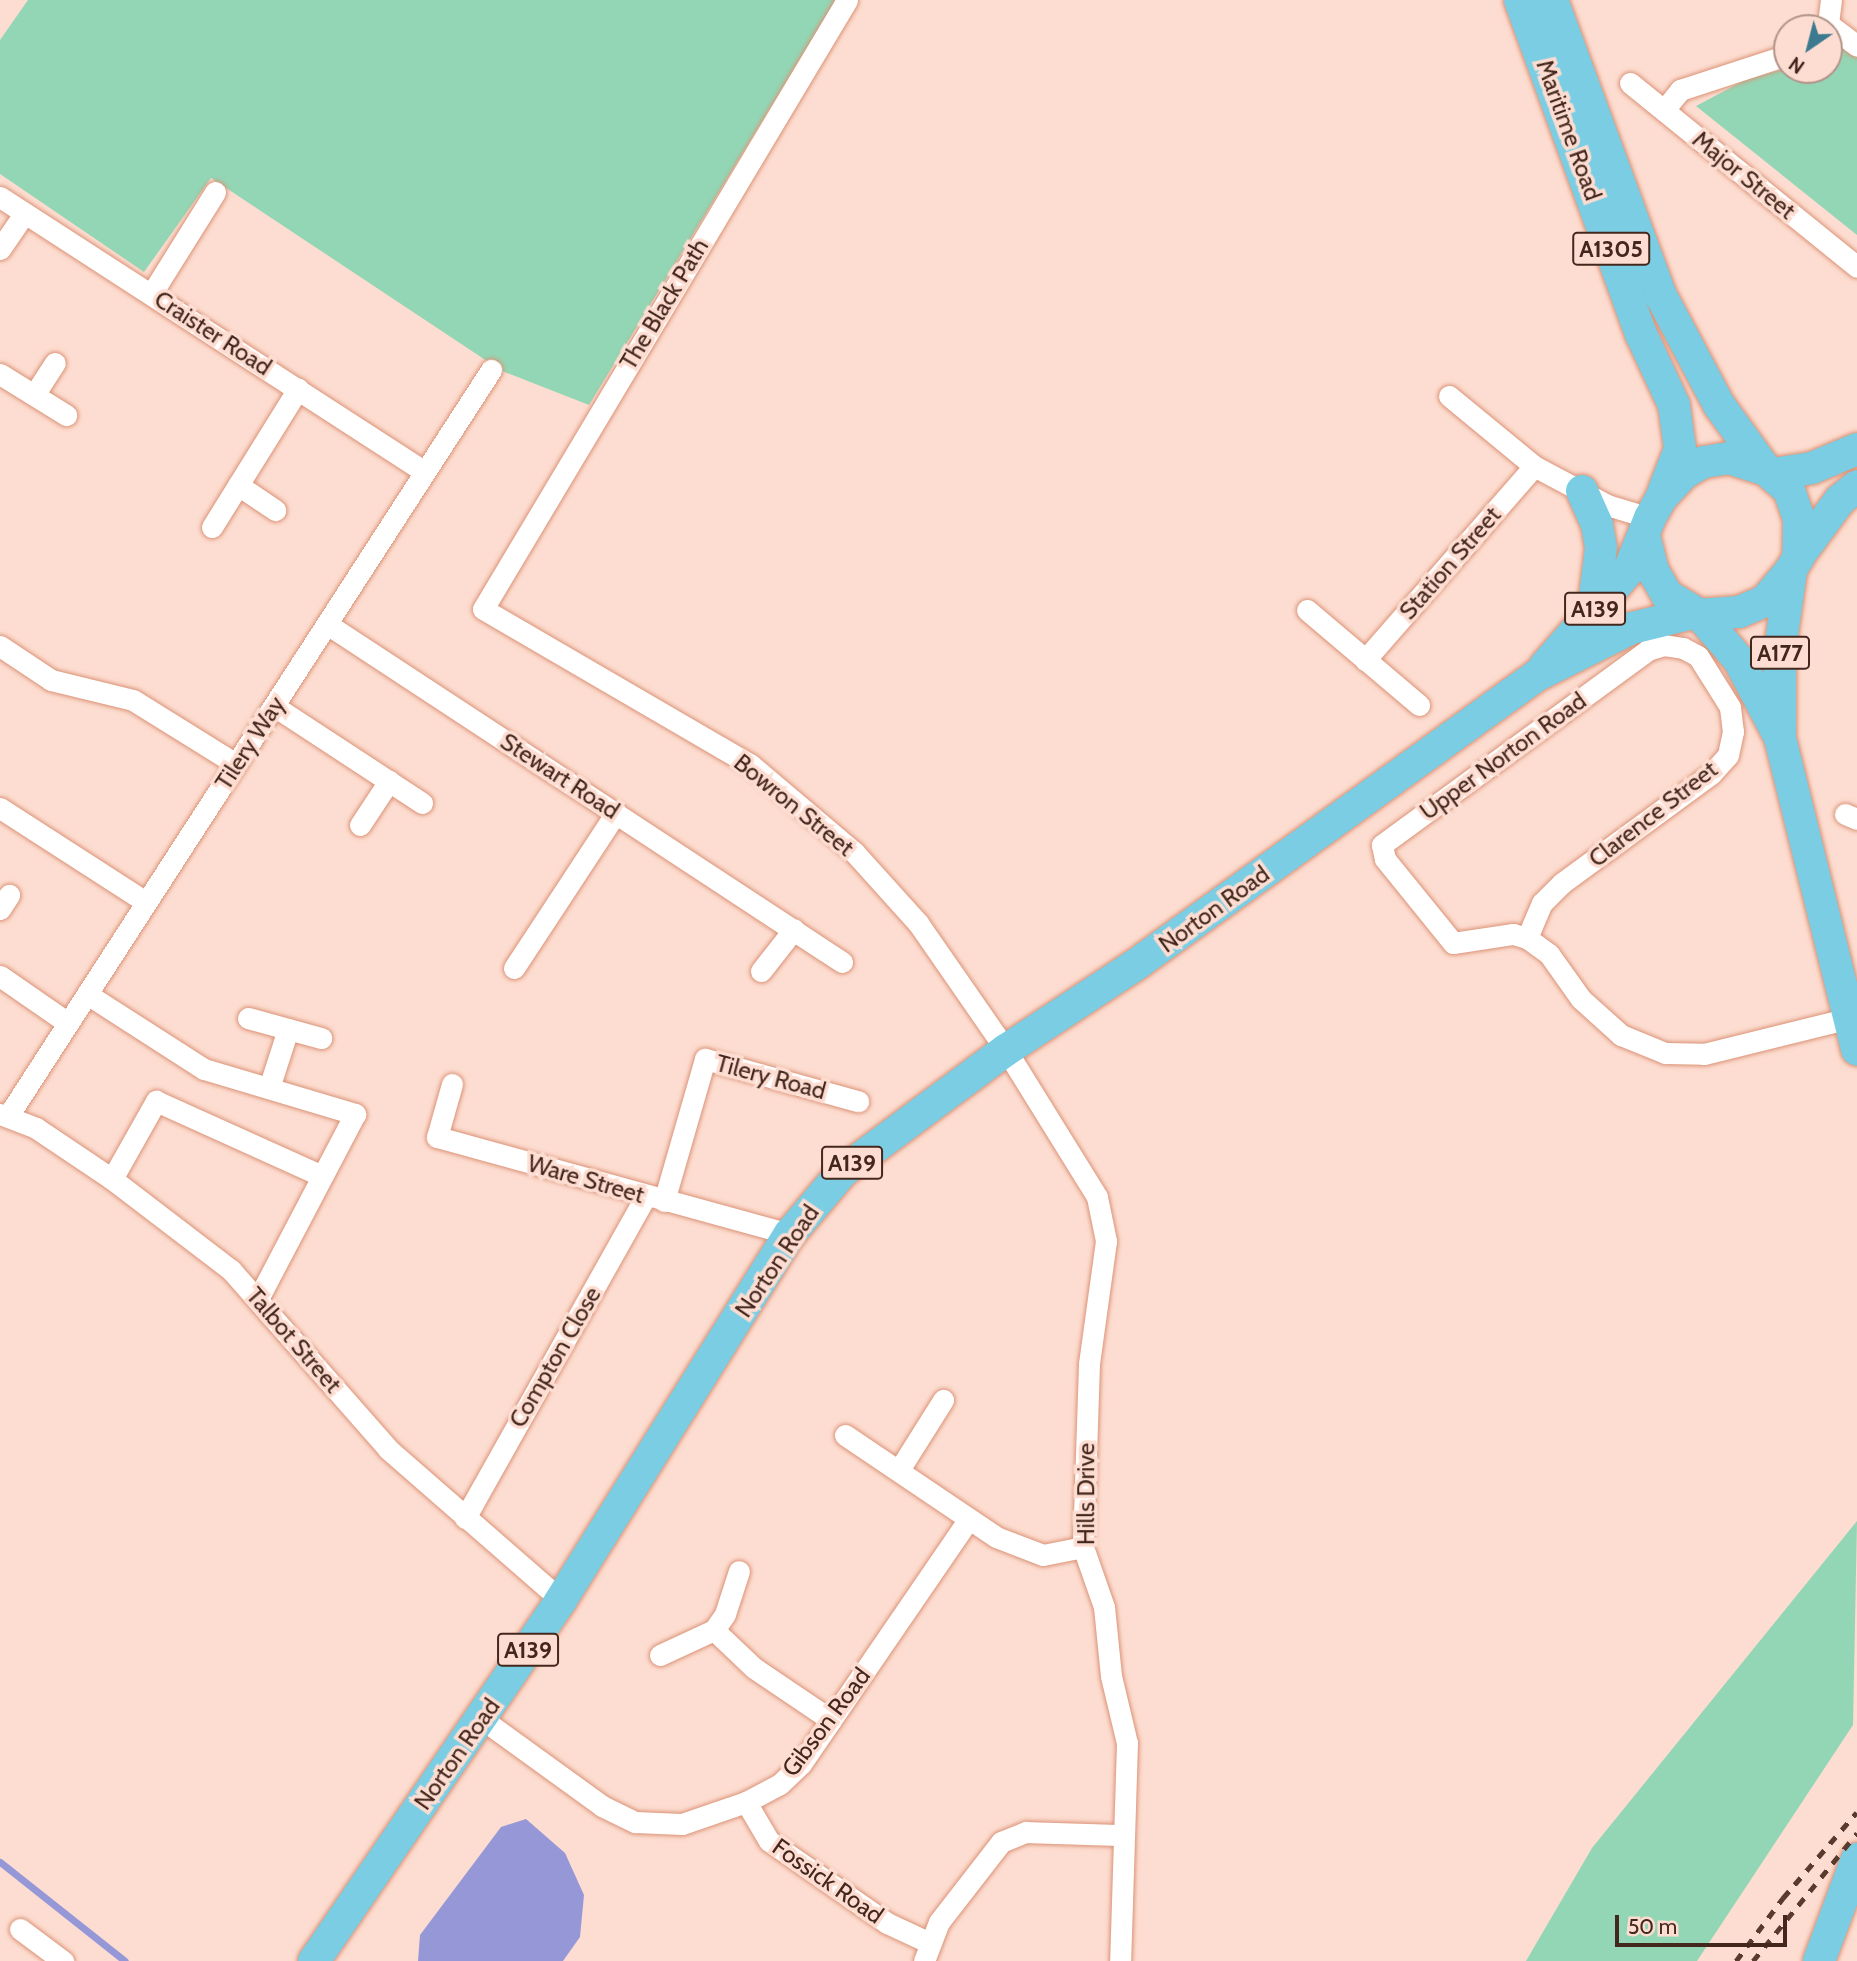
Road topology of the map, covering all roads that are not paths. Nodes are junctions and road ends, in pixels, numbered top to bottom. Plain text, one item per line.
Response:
1 (847, 0) edge
2 (1520, 0) edge
3 (1552, 0) edge
4 (1773, 60) edge
5 (1630, 83) dead end
6 (1664, 110) junction
7 (215, 191) dead end
8 (0, 197) edge
9 (24, 214) junction
10 (0, 249) edge
11 (1857, 267) edge
12 (152, 293) junction
13 (55, 363) dead end
14 (491, 370) dead end
15 (0, 374) edge
16 (298, 388) junction
17 (34, 395) junction
18 (1449, 396) dead end
19 (65, 415) dead end
20 (1857, 449) edge
21 (1534, 466) junction
22 (425, 472) junction
23 (1769, 472) junction
24 (238, 485) junction
25 (1857, 486) edge
26 (1581, 491) junction
27 (275, 510) dead end
28 (1651, 517) junction
29 (212, 527) dead end
30 (1794, 564) junction
31 (483, 609) joint
32 (1307, 610) dead end
33 (1593, 611) junction
34 (1696, 614) junction
35 (327, 624) junction
36 (0, 646) edge
37 (1365, 660) junction
38 (1538, 675) junction
39 (1712, 675) joint
40 (1419, 705) dead end
41 (274, 706) junction
42 (1780, 738) junction
43 (236, 764) junction
44 (389, 781) junction
45 (422, 803) dead end
46 (0, 808) edge
47 (616, 813) junction
48 (360, 825) dead end
49 (146, 902) junction
50 (793, 929) junction
51 (1527, 938) junction
52 (842, 962) dead end
53 (514, 968) dead end
54 (761, 971) dead end
55 (0, 976) edge
56 (87, 994) junction
57 (248, 1018) dead end
58 (1850, 1018) junction
59 (68, 1023) junction
60 (288, 1029) junction
61 (321, 1038) dead end
62 (1857, 1049) edge
63 (1006, 1050) junction
64 (452, 1083) dead end
65 (269, 1088) junction
66 (858, 1101) dead end
67 (4, 1115) edge
68 (322, 1177) junction
69 (112, 1179) junction
70 (655, 1199) junction
71 (790, 1234) junction
72 (259, 1297) junction
73 (943, 1400) dead end
74 (845, 1435) dead end
75 (899, 1470) junction
76 (464, 1518) junction
77 (968, 1520) junction
78 (1083, 1547) junction
79 (738, 1571) dead end
80 (561, 1600) junction
81 (714, 1630) junction
82 (660, 1654) dead end
83 (482, 1719) junction
84 (831, 1720) junction
85 (746, 1802) junction
86 (1124, 1835) junction
87 (1857, 1858) edge
88 (20, 1929) dead end
89 (926, 1952) edge
90 (1821, 1956) edge
91 (63, 1961) edge
92 (314, 1961) edge
93 (1120, 1961) edge

1 - 31 street, The Black Path
2 - 28 main road, Maritime Road / A1305
3 - 23 main road, Maritime Road / A1305
4 - 6 street
5 - 6 street, Major Street
6 - 11 street, Major Street
7 - 12 street
8 - 9 street, Craister Road
9 - 10 street
9 - 12 street, Craister Road
12 - 16 street, Craister Road
13 - 17 street
14 - 22 street, Tilery Way
15 - 17 street
16 - 22 street, Craister Road
16 - 24 street
17 - 19 street
18 - 21 street
20 - 23 main road
21 - 26 street
21 - 37 street, Station Street
22 - 35 street, Tilery Way
23 - 28 main road, Norton Road / A139
23 - 30 main road
24 - 27 street
24 - 29 street
25 - 30 main road, Norton Road
26 - 28 street
26 - 33 main road, A139
28 - 33 main road, Norton Road / A139
28 - 34 main road, A139
30 - 34 main road, Norton Road / A139
30 - 42 main road, A177
31 - 63 street, Bowron Street
32 - 37 street
33 - 38 main road, Norton Road / A139
34 - 38 main road, Norton Road / A139
34 - 42 main road, A177
35 - 41 street, Tilery Way
35 - 47 street, Stewart Road
36 - 43 street
37 - 40 street
38 - 63 main road, Norton Road / A139
39 - 51 street, Clarence Street
39 - 51 street, Upper Norton Road
41 - 43 street, Tilery Way
41 - 44 street
42 - 58 main road, A177
43 - 49 street, Tilery Way
44 - 45 street
44 - 48 street
46 - 49 street
47 - 50 street, Stewart Road
47 - 53 street
49 - 56 street, Tilery Way
50 - 52 street, Stewart Road
50 - 54 street
51 - 58 street
55 - 59 street
56 - 59 street, Tilery Way
56 - 65 street
57 - 60 street
58 - 62 main road, A177
59 - 67 street, Tilery Way
60 - 61 street
60 - 65 street
63 - 71 main road, Norton Road / A139
63 - 78 street, Hills Drive
64 - 70 street, Ware Street
65 - 68 street
66 - 70 street, Tilery Road
67 - 69 street, Talbot Street
68 - 69 street
68 - 72 street
69 - 72 street, Talbot Street
70 - 71 street, Ware Street
70 - 76 street, Compton Close
71 - 80 main road, Norton Road / A139
72 - 76 street, Talbot Street
73 - 75 street
74 - 75 street
75 - 77 street
76 - 80 street, Talbot Street
77 - 78 street
77 - 84 street, Gibson Road
78 - 86 street, Hills Drive
79 - 81 street
80 - 83 main road, Norton Road / A139
81 - 82 street
81 - 84 street
83 - 85 street, Gibson Road
83 - 92 main road, Norton Road / A139
84 - 85 street, Gibson Road
85 - 89 street, Fossick Road
86 - 89 street
86 - 93 street, Hills Drive
87 - 90 main road
88 - 91 street

